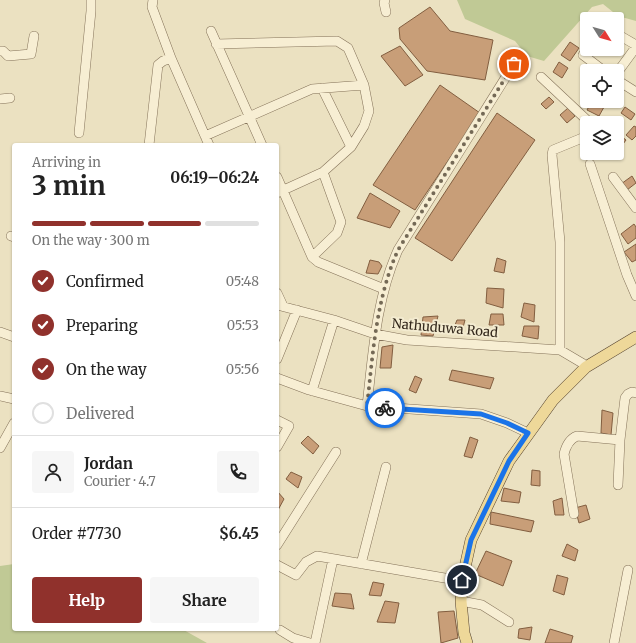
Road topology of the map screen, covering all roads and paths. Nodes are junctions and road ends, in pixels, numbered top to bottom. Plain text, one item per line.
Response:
1 (91, 0) edge
2 (153, 0) edge
3 (385, 0) edge
4 (386, 12) dead end
5 (211, 31) dead end
6 (34, 36) dead end
7 (624, 38) edge
8 (216, 44) junction
9 (636, 46) edge
10 (0, 51) edge
11 (584, 56) edge
12 (171, 58) junction
13 (514, 64) dead end
14 (595, 64) edge
15 (623, 64) edge
16 (541, 77) dead end
17 (624, 84) edge
18 (364, 86) junction
19 (322, 88) junction
20 (636, 92) edge
21 (10, 98) dead end
22 (0, 99) edge
23 (249, 116) junction
24 (583, 116) edge
25 (79, 133) dead end
26 (205, 136) junction
27 (580, 139) edge
28 (149, 143) edge
29 (208, 143) edge
30 (261, 143) edge
31 (351, 147) junction
32 (590, 164) dead end
33 (323, 172) junction
34 (613, 177) dead end
35 (280, 192) edge
36 (636, 208) edge
37 (312, 256) junction
38 (384, 289) junction
39 (636, 296) edge
40 (280, 306) edge
41 (297, 310) junction
42 (334, 320) junction
43 (0, 332) edge
44 (375, 334) junction
45 (12, 336) edge
46 (636, 338) edge
47 (560, 350) junction
48 (279, 354) edge
49 (586, 367) junction
50 (279, 379) edge
51 (312, 391) junction
52 (636, 393) edge
53 (0, 396) edge
54 (12, 399) edge
55 (367, 406) junction
56 (279, 421) edge
57 (12, 427) edge
58 (528, 433) junction
59 (620, 440) junction
60 (279, 444) edge
61 (0, 448) edge
62 (336, 452) dead end
63 (386, 467) dead end
64 (618, 485) dead end
65 (574, 514) dead end
66 (279, 542) edge
67 (332, 559) junction
68 (361, 564) junction
69 (279, 566) edge
70 (628, 570) dead end
71 (462, 580) junction
72 (461, 601) junction
73 (509, 622) dead end
74 (280, 630) dead end
75 (310, 643) edge
76 (315, 643) edge
77 (467, 643) edge
78 (614, 643) edge

1 - 25 street
2 - 12 street
3 - 4 street
5 - 8 street
6 - 10 street
7 - 9 street
8 - 18 street
8 - 23 street
9 - 15 street
11 - 14 street
12 - 26 street
12 - 28 street
13 - 38 street
16 - 24 street
17 - 20 street
18 - 19 street
18 - 31 street
19 - 23 street
19 - 31 street
21 - 22 street
23 - 26 street
23 - 30 street
26 - 29 street
27 - 47 street
31 - 33 street
32 - 39 street
33 - 35 street
33 - 37 street
34 - 36 street
35 - 37 street
37 - 38 street
38 - 44 street
40 - 41 street, Nathuduwa Road
41 - 42 street, Nathuduwa Road
41 - 48 street
42 - 44 street, Nathuduwa Road
42 - 51 street
43 - 45 street
44 - 47 street, Nathuduwa Road
44 - 55 street
46 - 49 main road
47 - 49 street, Nathuduwa Road
49 - 58 main road
50 - 51 street
51 - 55 street
52 - 59 street
53 - 54 street
55 - 58 street
56 - 60 street
57 - 61 street
58 - 71 main road
59 - 64 street
59 - 65 street
62 - 66 street
63 - 68 street
67 - 68 street
67 - 69 street
67 - 76 street
68 - 71 street
70 - 78 street
71 - 72 main road
72 - 73 street
72 - 77 main road
74 - 75 street

